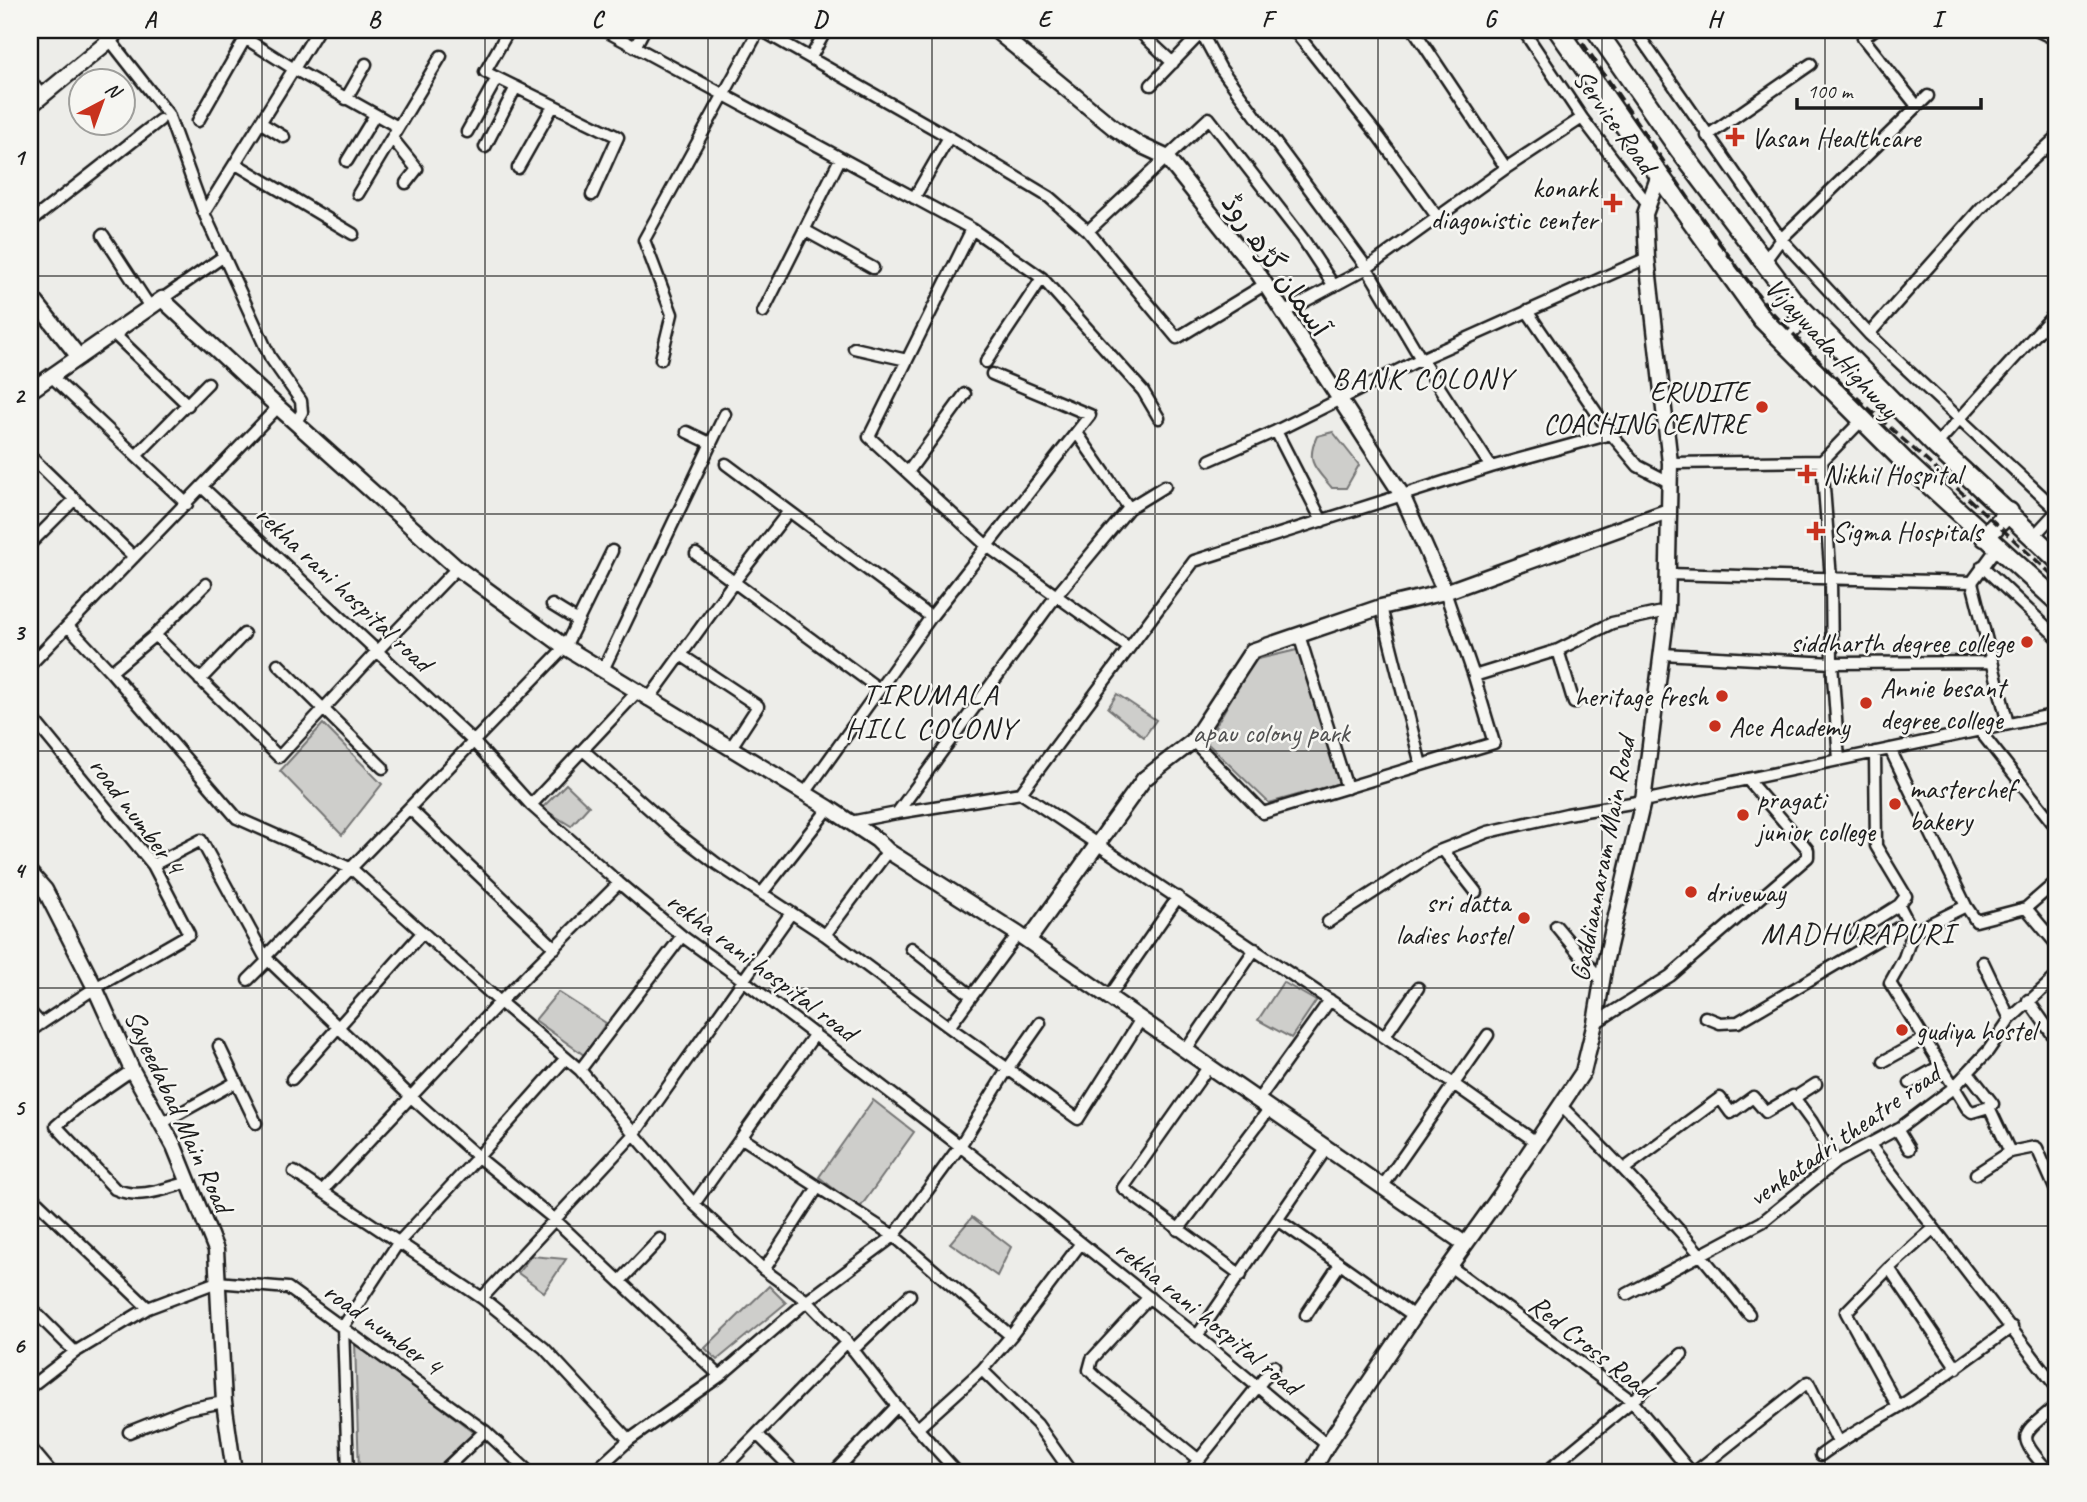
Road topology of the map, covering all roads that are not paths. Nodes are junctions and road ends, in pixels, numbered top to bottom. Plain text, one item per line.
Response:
1 (232, 30) edge
2 (318, 30) edge
3 (509, 30) edge
4 (604, 30) edge
5 (644, 30) edge
6 (760, 30) edge
7 (825, 30) edge
8 (995, 30) edge
9 (1202, 30) edge
10 (1294, 30) edge
11 (1414, 30) edge
12 (1523, 30) edge
13 (1558, 30) edge
14 (1596, 30) edge
15 (1635, 30) edge
16 (1874, 30) edge
17 (2036, 30) edge
18 (110, 33) edge
19 (248, 34) edge
20 (1143, 35) dead end
21 (2057, 40) edge
22 (635, 47) junction
23 (441, 56) dead end
24 (811, 57) junction
25 (1173, 63) junction
26 (366, 64) dead end
27 (1811, 64) dead end
28 (294, 69) junction
29 (497, 78) junction
30 (30, 80) edge
31 (1152, 85) dead end
32 (516, 87) junction
33 (722, 95) junction
34 (42, 96) junction
35 (1928, 96) dead end
36 (346, 99) junction
37 (30, 106) edge
38 (553, 106) junction
39 (1917, 106) junction
40 (375, 115) junction
41 (1582, 118) junction
42 (160, 120) dead end
43 (198, 121) dead end
44 (261, 123) junction
45 (398, 127) junction
46 (467, 132) dead end
47 (1707, 136) junction
48 (2057, 136) edge
49 (285, 137) dead end
50 (949, 137) junction
51 (392, 138) junction
52 (485, 147) dead end
53 (1166, 157) junction
54 (840, 159) junction
55 (347, 160) dead end
56 (236, 164) junction
57 (518, 168) dead end
58 (1506, 168) junction
59 (1658, 175) junction
60 (406, 183) dead end
61 (358, 194) dead end
62 (592, 195) dead end
63 (914, 198) junction
64 (1647, 203) junction
65 (204, 213) junction
66 (1438, 218) junction
67 (30, 222) edge
68 (972, 229) junction
69 (806, 231) junction
70 (1088, 231) junction
71 (353, 234) dead end
72 (103, 235) dead end
73 (1781, 239) junction
74 (224, 256) junction
75 (1647, 258) junction
76 (1764, 262) junction
77 (873, 268) dead end
78 (1367, 268) junction
79 (1042, 278) junction
80 (1264, 285) junction
81 (1334, 286) junction
82 (30, 295) edge
83 (156, 303) junction
84 (1527, 311) junction
85 (2057, 311) edge
86 (764, 312) dead end
87 (1283, 313) junction
88 (1806, 314) junction
89 (113, 333) junction
90 (1869, 334) junction
91 (1782, 338) junction
92 (854, 348) dead end
93 (79, 357) junction
94 (661, 359) dead end
95 (1421, 359) junction
96 (907, 360) junction
97 (986, 362) dead end
98 (992, 373) dead end
99 (51, 376) junction
100 (208, 383) dead end
101 (30, 391) edge
102 (965, 394) dead end
103 (1338, 399) junction
104 (188, 405) junction
105 (278, 407) junction
106 (725, 414) dead end
107 (1159, 418) dead end
108 (1960, 419) junction
109 (1862, 420) junction
110 (296, 422) junction
111 (1276, 431) junction
112 (687, 432) dead end
113 (1077, 433) junction
114 (1611, 434) junction
115 (710, 443) junction
116 (1937, 445) junction
117 (30, 456) edge
118 (136, 456) junction
119 (1210, 460) dead end
120 (1822, 461) junction
121 (1670, 463) junction
122 (726, 464) dead end
123 (1491, 467) junction
124 (908, 472) junction
125 (1669, 482) junction
126 (1165, 486) dead end
127 (202, 487) junction
128 (1402, 495) junction
129 (75, 499) junction
130 (187, 504) junction
131 (1129, 508) junction
132 (2057, 510) edge
133 (789, 511) junction
134 (1668, 511) junction
135 (2009, 512) junction
136 (1322, 521) junction
137 (2033, 537) junction
138 (1991, 542) junction
139 (30, 544) edge
140 (987, 545) junction
141 (612, 551) dead end
142 (696, 554) dead end
143 (134, 557) junction
144 (2057, 559) edge
145 (1982, 566) junction
146 (457, 568) junction
147 (1667, 574) junction
148 (1831, 579) junction
149 (734, 582) junction
150 (1972, 582) junction
151 (206, 584) dead end
152 (1445, 592) junction
153 (1056, 596) junction
154 (2057, 601) edge
155 (552, 605) dead end
156 (1381, 607) junction
157 (1667, 611) junction
158 (932, 617) junction
159 (578, 621) junction
160 (68, 626) junction
161 (244, 634) dead end
162 (155, 635) junction
163 (1299, 635) junction
164 (2057, 637) edge
165 (565, 647) junction
166 (1129, 648) junction
167 (378, 650) junction
168 (1558, 650) junction
169 (1662, 654) junction
170 (681, 655) junction
171 (1991, 662) junction
172 (1832, 663) junction
173 (278, 664) dead end
174 (30, 665) edge
175 (603, 670) junction
176 (111, 672) junction
177 (1474, 677) junction
178 (200, 680) junction
179 (879, 689) junction
180 (643, 696) junction
181 (1573, 703) dead end
182 (323, 710) junction
183 (2057, 714) edge
184 (30, 715) edge
185 (2008, 724) junction
186 (1979, 730) junction
187 (473, 741) junction
188 (1193, 741) junction
189 (730, 748) junction
190 (1890, 749) junction
191 (583, 750) junction
192 (1875, 752) junction
193 (1839, 760) junction
194 (1422, 765) junction
195 (383, 768) dead end
196 (1747, 779) junction
197 (1346, 788) junction
198 (804, 793) junction
199 (1021, 793) junction
200 (1643, 801) junction
201 (531, 805) junction
202 (410, 808) junction
203 (829, 808) junction
204 (897, 813) junction
205 (850, 822) junction
206 (2052, 822) dead end
207 (1098, 843) junction
208 (888, 850) junction
209 (1443, 850) junction
210 (153, 865) junction
211 (352, 869) junction
212 (30, 873) edge
213 (2057, 881) edge
214 (619, 883) junction
215 (1476, 892) dead end
216 (762, 893) junction
217 (1178, 897) junction
218 (1899, 905) junction
219 (1966, 906) junction
220 (2026, 908) junction
221 (791, 913) junction
222 (1328, 922) dead end
223 (1908, 922) junction
224 (1556, 926) dead end
225 (1856, 932) dead end
226 (1913, 932) junction
227 (422, 933) junction
228 (825, 935) junction
229 (682, 936) junction
230 (1023, 937) junction
231 (2057, 945) edge
232 (555, 948) junction
233 (911, 948) dead end
234 (1255, 949) junction
235 (267, 958) junction
236 (1983, 962) dead end
237 (2057, 976) edge
238 (248, 980) dead end
239 (743, 980) junction
240 (1602, 981) junction
241 (95, 988) junction
242 (1418, 988) dead end
243 (972, 996) junction
244 (1109, 997) junction
245 (1330, 1000) junction
246 (2028, 1000) junction
247 (500, 1002) junction
248 (30, 1013) edge
249 (1705, 1017) dead end
250 (2010, 1018) junction
251 (1142, 1019) junction
252 (1040, 1023) dead end
253 (1595, 1023) junction
254 (41, 1024) junction
255 (338, 1026) junction
256 (949, 1027) junction
257 (30, 1031) edge
258 (814, 1034) junction
259 (1488, 1035) dead end
260 (1384, 1037) junction
261 (1924, 1039) junction
262 (2057, 1041) edge
263 (219, 1046) dead end
264 (1186, 1050) junction
265 (566, 1058) junction
266 (1884, 1061) dead end
267 (1209, 1066) junction
268 (1940, 1066) junction
269 (132, 1070) junction
270 (580, 1070) junction
271 (1007, 1070) junction
272 (1968, 1072) junction
273 (292, 1079) dead end
274 (236, 1082) junction
275 (1910, 1083) dead end
276 (1454, 1084) junction
277 (1816, 1084) dead end
278 (1953, 1088) junction
279 (410, 1096) junction
280 (1794, 1098) junction
281 (1264, 1104) junction
282 (1993, 1104) dead end
283 (1561, 1106) junction
284 (162, 1123) junction
285 (256, 1123) dead end
286 (1897, 1129) junction
287 (635, 1133) junction
288 (742, 1138) junction
289 (1536, 1142) junction
290 (1870, 1145) junction
291 (960, 1146) junction
292 (1326, 1149) junction
293 (1909, 1149) dead end
294 (2010, 1152) junction
295 (478, 1157) junction
296 (1836, 1162) junction
297 (1625, 1169) junction
298 (294, 1172) dead end
299 (1976, 1174) dead end
300 (188, 1182) junction
301 (818, 1187) junction
302 (1382, 1187) junction
303 (322, 1191) junction
304 (2057, 1193) edge
305 (30, 1195) edge
306 (694, 1204) junction
307 (554, 1219) junction
308 (1278, 1220) junction
309 (1934, 1228) junction
310 (1178, 1230) junction
311 (894, 1236) junction
312 (660, 1239) dead end
313 (398, 1243) junction
314 (1081, 1243) junction
315 (1465, 1244) junction
316 (1702, 1254) junction
317 (1340, 1264) junction
318 (1451, 1267) junction
319 (1889, 1268) junction
320 (764, 1270) junction
321 (1241, 1275) junction
322 (621, 1280) junction
323 (217, 1282) junction
324 (1627, 1294) dead end
325 (910, 1295) dead end
326 (1149, 1297) junction
327 (482, 1298) junction
328 (807, 1301) junction
329 (30, 1307) edge
330 (148, 1308) junction
331 (1749, 1314) dead end
332 (1306, 1315) dead end
333 (1414, 1316) junction
334 (344, 1327) junction
335 (2012, 1327) junction
336 (1011, 1336) junction
337 (1197, 1336) junction
338 (850, 1346) junction
339 (75, 1352) junction
340 (1682, 1354) dead end
341 (1274, 1366) dead end
342 (1957, 1368) junction
343 (982, 1370) junction
344 (720, 1376) junction
345 (30, 1387) edge
346 (1258, 1387) junction
347 (2057, 1388) edge
348 (1632, 1401) junction
349 (224, 1402) junction
350 (2057, 1405) edge
351 (897, 1406) junction
352 (1898, 1407) junction
353 (918, 1428) junction
354 (485, 1431) junction
355 (129, 1432) dead end
356 (758, 1435) junction
357 (629, 1440) junction
358 (1838, 1442) junction
359 (1327, 1445) junction
360 (30, 1447) edge
361 (1821, 1455) dead end
362 (1199, 1460) junction
363 (51, 1472) edge
364 (234, 1472) edge
365 (348, 1472) edge
366 (442, 1472) edge
367 (528, 1472) edge
368 (594, 1472) edge
369 (720, 1472) edge
370 (795, 1472) edge
371 (834, 1472) edge
372 (957, 1472) edge
373 (1071, 1472) edge
374 (1189, 1472) edge
375 (1312, 1472) edge
376 (1546, 1472) edge
377 (1693, 1472) edge
378 (2049, 1472) edge

1 - 19 street
2 - 28 street
3 - 29 street
4 - 22 street
5 - 22 street
6 - 24 street
6 - 33 street
7 - 24 street
8 - 53 street, آسمان گڑھ روڈ
9 - 25 street
9 - 78 street
10 - 66 street
11 - 58 street
12 - 41 street, Service Road
13 - 59 highway, Vijaywada Highway
14 - 76 highway, Vijaywada Highway
15 - 47 street
16 - 39 street
17 - 21 street
18 - 34 street
18 - 65 street
19 - 28 street
19 - 43 street
20 - 25 street
22 - 33 street
23 - 45 street
24 - 50 street
25 - 31 street
26 - 36 street
27 - 47 street
28 - 36 street
28 - 44 street
29 - 32 street
29 - 46 street
30 - 34 street
32 - 38 street
32 - 52 street
33 - 54 street
33 - 94 street
34 - 37 street
35 - 39 street
36 - 40 street
38 - 57 street
38 - 62 street
39 - 73 street
40 - 45 street
40 - 55 street
41 - 58 street
41 - 64 street, Service Road
42 - 67 street
44 - 49 street
44 - 56 street
45 - 51 street
47 - 73 street
48 - 90 street
50 - 63 street
50 - 70 street
51 - 60 street
51 - 61 street
53 - 70 street
53 - 80 street, آسمان گڑھ روڈ
53 - 81 street
54 - 63 street
54 - 69 street
56 - 65 street
56 - 71 street
58 - 66 street
59 - 64 street, Gaddiannaram Main Road
59 - 91 highway, Vijaywada Highway
63 - 68 street
64 - 75 street, Gaddiannaram Main Road
65 - 74 street
66 - 78 street
68 - 79 street
68 - 96 street
69 - 77 street
69 - 86 street
70 - 80 street
72 - 83 street
73 - 76 street
73 - 90 street
74 - 83 street
74 - 110 street
75 - 84 street
75 - 121 street, Gaddiannaram Main Road
76 - 88 highway, Vijaywada Highway
78 - 81 street
78 - 95 street
79 - 97 street
79 - 107 street
80 - 87 street, آسمان گڑھ روڈ
81 - 87 street
82 - 93 street
83 - 89 street
83 - 105 street
84 - 95 street
84 - 114 street
85 - 108 street
87 - 103 street, آسمان گڑھ روڈ
88 - 91 highway
88 - 116 highway, Vijaywada Highway
89 - 93 street
89 - 104 street
90 - 108 street
91 - 109 highway, Vijaywada Highway
92 - 96 street
93 - 99 street
95 - 103 street
95 - 123 street
96 - 124 street
98 - 113 street
99 - 101 street
99 - 118 street
100 - 104 street
102 - 124 street
103 - 111 street
103 - 128 street, آسمان گڑھ روڈ
104 - 118 street
105 - 110 street
105 - 127 street
106 - 115 street
108 - 116 street
108 - 132 street
109 - 120 street
109 - 138 highway, Vijaywada Highway
110 - 146 street
111 - 119 street
111 - 136 street
112 - 115 street
113 - 131 street
113 - 140 street
114 - 123 street
114 - 125 street
115 - 175 street
116 - 135 highway, Vijaywada Highway
117 - 129 street
118 - 130 street
120 - 121 street
120 - 148 street
121 - 125 street, Gaddiannaram Main Road
122 - 133 street
123 - 128 street
124 - 140 street
125 - 134 street, Gaddiannaram Main Road
126 - 131 street
127 - 130 street
127 - 167 street, rekha rani hospital road
128 - 136 street
128 - 152 street, آسمان گڑھ روڈ
129 - 139 street
129 - 143 street
130 - 143 street
131 - 153 street
132 - 137 street
133 - 149 street
133 - 158 street
134 - 147 street, Gaddiannaram Main Road
134 - 152 street
135 - 137 highway, Vijaywada Highway
135 - 138 highway
136 - 166 street
137 - 144 highway, Vijaywada Highway
138 - 145 street
138 - 154 highway, Vijaywada Highway
140 - 153 street
140 - 158 street
141 - 159 street
142 - 149 street
143 - 160 street
145 - 150 street
145 - 164 street
146 - 165 street
146 - 167 street
147 - 148 street
147 - 157 street, Gaddiannaram Main Road
148 - 150 street
148 - 172 street
149 - 170 street
149 - 179 street
150 - 171 street
151 - 162 street
152 - 156 street
152 - 177 street
153 - 166 street
153 - 204 street
155 - 159 street
156 - 163 street
156 - 194 street
157 - 168 street
157 - 169 street, Gaddiannaram Main Road
158 - 179 street
159 - 165 street
160 - 174 street
160 - 176 street
161 - 178 street
162 - 176 street
162 - 178 street
163 - 188 street
163 - 197 street
165 - 175 street
165 - 187 street
166 - 199 street
167 - 182 street
167 - 187 street, rekha rani hospital road
168 - 177 street
168 - 181 street
169 - 172 street
169 - 200 street, Gaddiannaram Main Road
170 - 180 street
170 - 189 street
171 - 172 street
171 - 185 street
172 - 193 street
173 - 182 street
175 - 180 street
176 - 211 street
177 - 194 street
178 - 182 street
179 - 198 street
180 - 189 street
180 - 191 street
182 - 195 street
183 - 185 street
184 - 210 street, road number 4
185 - 186 street
186 - 190 street
186 - 206 street
187 - 201 street, rekha rani hospital road
187 - 202 street
188 - 197 street
188 - 207 street
189 - 198 street
190 - 192 street
190 - 219 street
191 - 201 street
191 - 216 street
192 - 193 street
192 - 218 street
193 - 196 street
194 - 197 street
196 - 200 street
196 - 253 street
198 - 203 street
199 - 204 street
199 - 207 street
200 - 209 street
200 - 240 street, Gaddiannaram Main Road
201 - 214 street, rekha rani hospital road
202 - 211 street
202 - 232 street
203 - 205 street
203 - 216 street
204 - 205 street
205 - 208 street
207 - 217 street
207 - 230 street
208 - 228 street
208 - 230 street
209 - 215 street
209 - 222 street
210 - 235 street
210 - 241 street, road number 4
211 - 227 street
211 - 235 street
212 - 241 street, Sayeedabad Main Road
213 - 220 street
214 - 229 street, rekha rani hospital road
214 - 232 street
216 - 221 street
217 - 234 street
217 - 244 street
218 - 223 street
218 - 225 street
219 - 220 street
219 - 226 street
220 - 231 street
221 - 228 street
221 - 239 street
223 - 226 street
223 - 249 street
224 - 240 street
226 - 261 street
227 - 247 street
227 - 255 street
228 - 256 street
229 - 239 street, rekha rani hospital road
229 - 270 street
230 - 243 street
230 - 244 street
232 - 247 street
233 - 243 street
234 - 245 street
234 - 264 street
235 - 238 street
235 - 255 street
236 - 250 street
237 - 246 street, venkatadri theatre road
239 - 258 street, rekha rani hospital road
239 - 287 street
240 - 253 street, Gaddiannaram Main Road
241 - 254 street, road number 4
241 - 269 street, Sayeedabad Main Road
242 - 260 street
243 - 256 street
244 - 251 street
245 - 260 street
245 - 281 street
246 - 250 street, venkatadri theatre road
246 - 262 street
247 - 265 street
247 - 279 street
248 - 254 street
250 - 272 street, venkatadri theatre road
251 - 264 street
251 - 271 street
252 - 271 street
253 - 283 street, Gaddiannaram Main Road
254 - 257 street, road number 4
255 - 273 street
255 - 279 street
256 - 271 street
258 - 288 street
258 - 291 street, rekha rani hospital road
259 - 276 street
260 - 276 street
261 - 266 street
261 - 268 street
263 - 274 street
264 - 267 street
265 - 270 street
265 - 295 street
267 - 281 street
267 - 310 street
268 - 275 street
268 - 278 street
269 - 284 street, Sayeedabad Main Road
269 - 300 street
270 - 287 street
271 - 291 street
272 - 278 street, venkatadri theatre road
272 - 282 street
274 - 284 street
274 - 285 street
276 - 289 street
276 - 302 street
277 - 280 street
278 - 286 street, venkatadri theatre road
278 - 294 street
279 - 295 street
279 - 303 street
280 - 296 street
280 - 297 street
281 - 292 street
281 - 310 street
283 - 289 street, Gaddiannaram Main Road
283 - 297 street
284 - 300 street, Sayeedabad Main Road
286 - 290 street, venkatadri theatre road
286 - 293 street
287 - 306 street
287 - 307 street
288 - 301 street
288 - 306 street
289 - 315 street, Gaddiannaram Main Road
290 - 296 street, venkatadri theatre road
290 - 309 street
291 - 311 street
291 - 314 street, rekha rani hospital road
292 - 302 street
292 - 308 street
294 - 299 street
294 - 304 street
295 - 307 street
295 - 313 street
296 - 316 street, venkatadri theatre road
297 - 316 street
298 - 303 street
300 - 323 street, Sayeedabad Main Road
301 - 311 street
301 - 320 street
302 - 315 street
303 - 313 street
305 - 330 street
306 - 320 street
307 - 322 street
307 - 327 street
308 - 317 street
308 - 321 street
309 - 319 street
309 - 335 street
310 - 321 street
311 - 328 street
311 - 336 street
312 - 322 street
313 - 327 street
313 - 334 street
314 - 326 street, rekha rani hospital road
314 - 336 street
315 - 318 street, Gaddiannaram Main Road
316 - 324 street, venkatadri theatre road
316 - 331 street
317 - 332 street
317 - 333 street
318 - 333 street, Gaddiannaram Main Road
318 - 348 street, Red Cross Road
319 - 342 street
319 - 352 street
320 - 328 street
321 - 337 street
322 - 344 street
323 - 330 street, road number 4
323 - 334 street, road number 4
323 - 349 street, Sayeedabad Main Road
325 - 338 street
326 - 337 street, rekha rani hospital road
326 - 362 street
327 - 357 street
328 - 338 street
328 - 344 street
329 - 339 street
330 - 339 street, road number 4
333 - 359 street, Gaddiannaram Main Road
334 - 354 street, road number 4
334 - 365 street
335 - 342 street
335 - 347 street
336 - 343 street
337 - 346 street, rekha rani hospital road
338 - 351 street
338 - 356 street
339 - 345 street, road number 4
340 - 348 street
341 - 346 street
342 - 352 street
343 - 353 street
343 - 373 street
344 - 357 street
346 - 359 street, rekha rani hospital road
346 - 362 street
348 - 376 street
348 - 377 street, Red Cross Road
349 - 355 street
349 - 364 street, Sayeedabad Main Road
350 - 378 street
351 - 353 street
351 - 371 street
352 - 358 street
353 - 372 street
354 - 366 street
354 - 367 street, road number 4
356 - 369 street
356 - 370 street
357 - 368 street
358 - 361 street
358 - 377 street
359 - 375 street, Gaddiannaram Main Road
360 - 363 street
362 - 374 street

